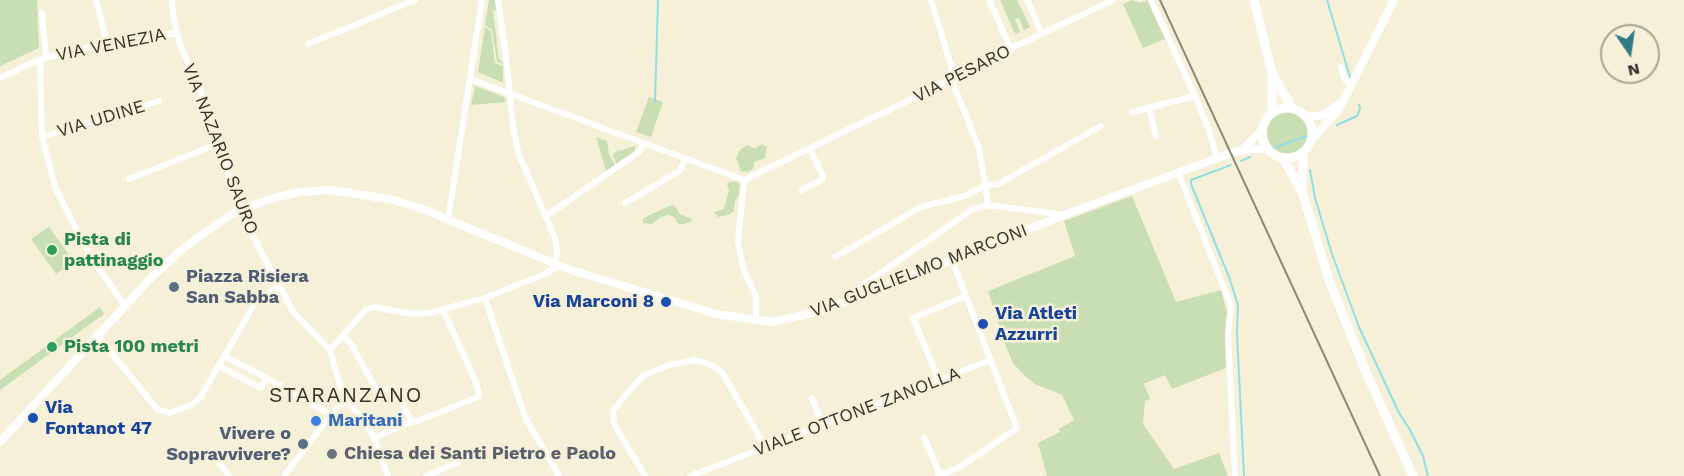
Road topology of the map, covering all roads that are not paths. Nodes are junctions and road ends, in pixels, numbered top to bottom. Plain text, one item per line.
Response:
1 (96, 0) edge
2 (172, 0) edge
3 (416, 0) edge
4 (482, 0) edge
5 (498, 0) edge
6 (931, 0) edge
7 (989, 0) edge
8 (1027, 0) edge
9 (1113, 0) edge
10 (1151, 0) edge
11 (1254, 0) edge
12 (1394, 0) edge
13 (396, 3) edge
14 (42, 13) dead end
15 (176, 33) junction
16 (1042, 34) junction
17 (107, 43) junction
18 (308, 44) dead end
19 (1011, 49) junction
20 (43, 58) junction
21 (1341, 67) dead end
22 (1272, 73) junction
23 (0, 78) edge
24 (953, 78) junction
25 (471, 79) junction
26 (1351, 86) junction
27 (509, 94) junction
28 (1196, 96) junction
29 (1343, 100) junction
30 (159, 101) dead end
31 (1149, 108) junction
32 (1292, 108) junction
33 (1132, 112) dead end
34 (1272, 113) junction
35 (1307, 117) junction
36 (1101, 126) dead end
37 (1262, 130) junction
38 (1156, 136) dead end
39 (42, 137) junction
40 (1313, 138) junction
41 (217, 144) junction
42 (644, 144) junction
43 (810, 149) junction
44 (1267, 149) junction
45 (1243, 150) junction
46 (1303, 154) junction
47 (1282, 158) junction
48 (685, 159) junction
49 (1217, 159) junction
50 (1179, 174) junction
51 (129, 179) dead end
52 (744, 180) junction
53 (986, 185) junction
54 (802, 190) dead end
55 (1302, 191) junction
56 (625, 203) dead end
57 (988, 205) junction
58 (241, 210) junction
59 (1064, 215) junction
60 (546, 216) junction
61 (448, 220) junction
62 (835, 257) dead end
63 (952, 260) junction
64 (557, 265) junction
65 (279, 286) junction
66 (966, 296) junction
67 (485, 298) junction
68 (852, 299) junction
69 (126, 306) junction
70 (443, 310) junction
71 (756, 320) junction
72 (98, 336) junction
73 (343, 336) junction
74 (330, 350) junction
75 (224, 356) junction
76 (991, 360) junction
77 (219, 366) junction
78 (267, 378) junction
79 (939, 380) junction
80 (812, 398) dead end
81 (348, 401) junction
82 (331, 415) junction
83 (412, 422) junction
84 (822, 426) junction
85 (924, 437) dead end
86 (374, 438) junction
87 (0, 442) edge
88 (766, 448) junction
89 (218, 461) dead end
90 (458, 463) dead end
91 (694, 475) edge
92 (229, 476) edge
93 (284, 476) edge
94 (388, 476) edge
95 (426, 476) edge
96 (559, 476) edge
97 (645, 476) edge
98 (939, 476) edge
99 (1234, 476) edge
100 (1413, 476) edge

1 - 17 street
2 - 15 street, VIA NAZARIO SAURO
3 - 13 street
4 - 25 street
5 - 27 street
6 - 24 street
7 - 19 street
8 - 16 street
9 - 16 street, VIA PESARO
10 - 28 street
11 - 22 main road
12 - 26 street
13 - 18 street
14 - 20 street, VIA VENEZIA
15 - 17 street, VIA VENEZIA
15 - 41 street, VIA NAZARIO SAURO
16 - 19 street, VIA PESARO
17 - 20 street, VIA VENEZIA
19 - 24 street, VIA PESARO
20 - 23 street, VIA VENEZIA
20 - 39 street
21 - 26 street
22 - 32 main road
22 - 34 main road
24 - 43 street, VIA PESARO
24 - 53 street
25 - 27 street
25 - 61 street
26 - 29 street
27 - 42 street
27 - 60 street
28 - 31 street
28 - 49 street
29 - 35 street
29 - 40 street
30 - 39 street, VIA UDINE
31 - 33 street
31 - 38 street
32 - 34 main road
32 - 35 main road
34 - 37 main road
35 - 40 main road
36 - 53 street
37 - 44 main road
37 - 45 street, VIA GUGLIELMO MARCONI
39 - 69 street
40 - 46 main road
41 - 51 street
41 - 58 street, VIA NAZARIO SAURO
42 - 48 street
42 - 60 street
43 - 52 street, VIA PESARO
43 - 54 street
44 - 45 street, VIA GUGLIELMO MARCONI
44 - 47 main road
45 - 49 street, VIA GUGLIELMO MARCONI
46 - 47 main road
46 - 55 main road
47 - 55 main road
48 - 52 street
48 - 56 street
49 - 50 street, VIA GUGLIELMO MARCONI
50 - 59 street, VIA GUGLIELMO MARCONI
50 - 99 street
52 - 71 street
53 - 57 street
53 - 62 street
55 - 100 main road
57 - 59 street
57 - 68 street
58 - 61 street, VIA GUGLIELMO MARCONI
58 - 65 street, VIA NAZARIO SAURO
58 - 69 street, VIA GUGLIELMO MARCONI
59 - 63 street, VIA GUGLIELMO MARCONI
60 - 64 street
61 - 64 street, VIA GUGLIELMO MARCONI
63 - 66 street
63 - 68 street, VIA GUGLIELMO MARCONI
64 - 67 street
64 - 71 street, VIA GUGLIELMO MARCONI
65 - 74 street, VIA NAZARIO SAURO
65 - 75 street
66 - 76 street
66 - 79 street
67 - 70 street
67 - 96 street
68 - 71 street, VIA GUGLIELMO MARCONI
69 - 72 street, VIA GUGLIELMO MARCONI
70 - 73 street
70 - 83 street
72 - 77 street
72 - 87 street, VIA GUGLIELMO MARCONI
73 - 74 street
73 - 83 street
74 - 81 street
75 - 77 street
75 - 78 street
76 - 79 street, VIALE OTTONE ZANOLLA
76 - 98 street
77 - 78 street
78 - 82 street
79 - 84 street, VIALE OTTONE ZANOLLA
80 - 84 street
81 - 82 street
81 - 86 street
82 - 93 street
83 - 86 street
84 - 88 street, VIALE OTTONE ZANOLLA
85 - 98 street
86 - 94 street
88 - 91 street, VIALE OTTONE ZANOLLA
88 - 97 street
89 - 92 street
90 - 95 street

